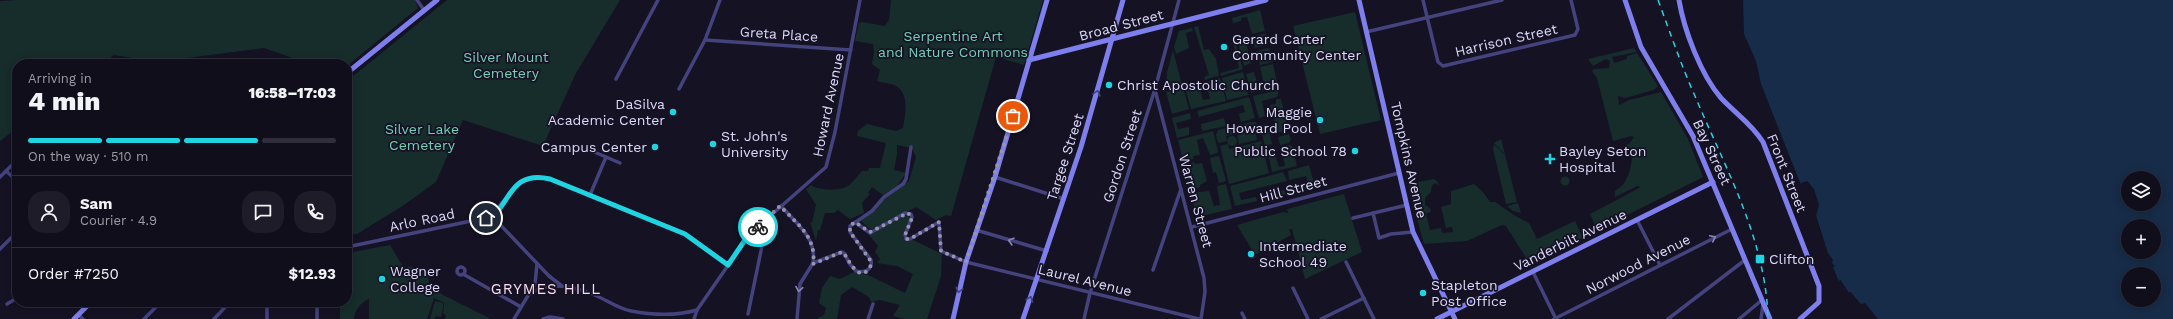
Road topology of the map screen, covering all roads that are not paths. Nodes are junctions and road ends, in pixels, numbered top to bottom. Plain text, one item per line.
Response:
1 (417, 0) edge
2 (437, 0) edge
3 (658, 0) edge
4 (720, 0) edge
5 (860, 0) edge
6 (1047, 0) edge
7 (1123, 0) edge
8 (1179, 0) edge
9 (1266, 0) edge
10 (1359, 0) edge
11 (1423, 0) edge
12 (1502, 0) edge
13 (1571, 0) edge
14 (1624, 0) edge
15 (1680, 0) edge
16 (424, 10) junction
17 (1427, 17) junction
18 (1172, 24) junction
19 (1366, 32) junction
20 (705, 40) junction
21 (1112, 40) junction
22 (851, 50) junction
23 (1029, 60) junction
24 (352, 69) edge
25 (616, 79) dead end
26 (678, 89) dead end
27 (1155, 89) junction
28 (911, 147) dead end
29 (592, 151) dead end
30 (606, 157) junction
31 (620, 163) dead end
32 (12, 165) edge
33 (6, 171) junction
34 (1399, 173) junction
35 (12, 176) edge
36 (0, 177) edge
37 (995, 177) junction
38 (1713, 182) junction
39 (1181, 188) junction
40 (590, 196) junction
41 (1064, 199) junction
42 (1407, 205) junction
43 (780, 206) junction
44 (1373, 213) junction
45 (492, 216) junction
46 (1353, 218) dead end
47 (1637, 220) junction
48 (855, 222) junction
49 (1192, 227) junction
50 (1732, 229) junction
51 (976, 230) junction
52 (1413, 232) junction
53 (753, 233) junction
54 (12, 237) edge
55 (352, 246) edge
56 (0, 249) edge
57 (1047, 250) junction
58 (1746, 260) junction
59 (966, 262) junction
60 (1346, 262) dead end
61 (537, 264) junction
62 (813, 264) junction
63 (728, 265) junction
64 (1660, 265) junction
65 (1153, 270) dead end
66 (1533, 272) junction
67 (463, 274) dead end
68 (1038, 279) junction
69 (567, 288) junction
70 (1293, 288) dead end
71 (1090, 292) junction
72 (530, 294) junction
73 (1364, 298) junction
74 (12, 301) edge
75 (1763, 302) junction
76 (7, 304) dead end
77 (872, 304) dead end
78 (86, 307) edge
79 (156, 307) edge
80 (225, 307) edge
81 (267, 307) edge
82 (317, 307) edge
83 (522, 307) junction
84 (697, 310) junction
85 (1452, 312) junction
86 (1242, 313) dead end
87 (748, 314) dead end
88 (79, 315) junction
89 (674, 315) junction
90 (74, 319) edge
91 (83, 319) edge
92 (144, 319) edge
93 (214, 319) edge
94 (267, 319) edge
95 (316, 319) edge
96 (514, 319) edge
97 (543, 319) edge
98 (563, 319) edge
99 (678, 319) edge
100 (694, 319) edge
101 (797, 319) edge
102 (868, 319) edge
103 (953, 319) edge
104 (1023, 319) edge
105 (1084, 319) edge
106 (1200, 319) edge
107 (1245, 319) edge
108 (1308, 319) edge
109 (1321, 319) edge
110 (1374, 319) edge
111 (1437, 319) edge
112 (1455, 319) edge
113 (1555, 319) edge
114 (1668, 319) edge
115 (1739, 319) edge
116 (1761, 319) edge
117 (1770, 319) edge
118 (1800, 319) edge

1 - 16 street
2 - 16 street
3 - 25 street
4 - 20 street
5 - 22 street, Howard Avenue
6 - 23 street
7 - 21 street, Targee Street
8 - 18 street, Gordon Street
9 - 18 street, Broad Street
10 - 19 street, Tompkins Avenue
11 - 17 street
12 - 17 street
13 - 17 street, Harrison Street
14 - 38 street, Bay Street
15 - 118 street, Front Street
16 - 24 street
17 - 19 street
18 - 21 street, Broad Street
18 - 27 street, Gordon Street
19 - 34 street, Tompkins Avenue
20 - 22 street, Greta Place
20 - 26 street
21 - 23 street, Broad Street
41 -> 21 street, Targee Street
22 - 43 street, Howard Avenue
23 - 37 street
27 - 39 street, Warren Street
27 - 71 street, Gordon Street
28 - 48 street
29 - 30 street
30 - 31 street
30 - 40 street
32 - 33 street
33 - 35 street
33 - 36 street
34 - 42 street, Tompkins Avenue
34 - 49 street, Hill Street
37 - 41 street
37 - 51 street
38 - 47 street, Vanderbilt Avenue
38 - 50 street, Bay Street
39 - 49 street, Warren Street
39 - 65 street
40 - 45 street
40 - 63 street
41 - 57 street, Targee Street
42 - 44 street
42 - 52 street, Tompkins Avenue
43 - 53 street, Howard Avenue
43 - 62 street
44 - 46 street
44 - 52 street
45 - 55 street, Arlo Road
45 - 61 street
47 - 64 street
47 - 66 street, Vanderbilt Avenue
48 - 59 street, Laurel Avenue
48 - 62 street
49 - 106 street, Warren Street
50 - 58 street, Bay Street
64 -> 50 street, Norwood Avenue
57 -> 51 street
51 - 59 street
52 - 85 street, Tompkins Avenue
53 - 63 street, Howard Avenue
53 - 87 street
54 - 56 street
57 - 68 street, Targee Street
58 - 75 street, Bay Street
58 - 114 street
59 - 68 street, Laurel Avenue
59 -> 103 street
60 - 73 street
61 - 69 street
61 - 72 street
62 -> 101 street
63 - 84 street, Howard Avenue
64 - 113 street, Norwood Avenue
66 - 85 street, Vanderbilt Avenue
66 - 113 street
67 - 83 street
68 - 71 street, Laurel Avenue
104 -> 68 street, Targee Street
69 - 72 street
69 - 89 street
70 - 108 street
71 - 105 street, Gordon Street
71 - 106 street, Laurel Avenue
72 - 83 street
73 - 109 street
73 - 110 street
74 - 76 street
75 - 115 street
75 - 116 street
75 - 117 street, Bay Street
77 - 102 street
78 - 88 street
79 - 92 street
80 - 93 street
81 - 94 street
82 - 95 street
83 - 96 street
84 - 89 street
84 - 100 street, Howard Avenue
85 - 111 street, Vanderbilt Avenue
85 - 112 street, Tompkins Avenue
86 - 107 street
88 - 90 street
88 - 91 street
89 - 99 street
97 - 98 street

